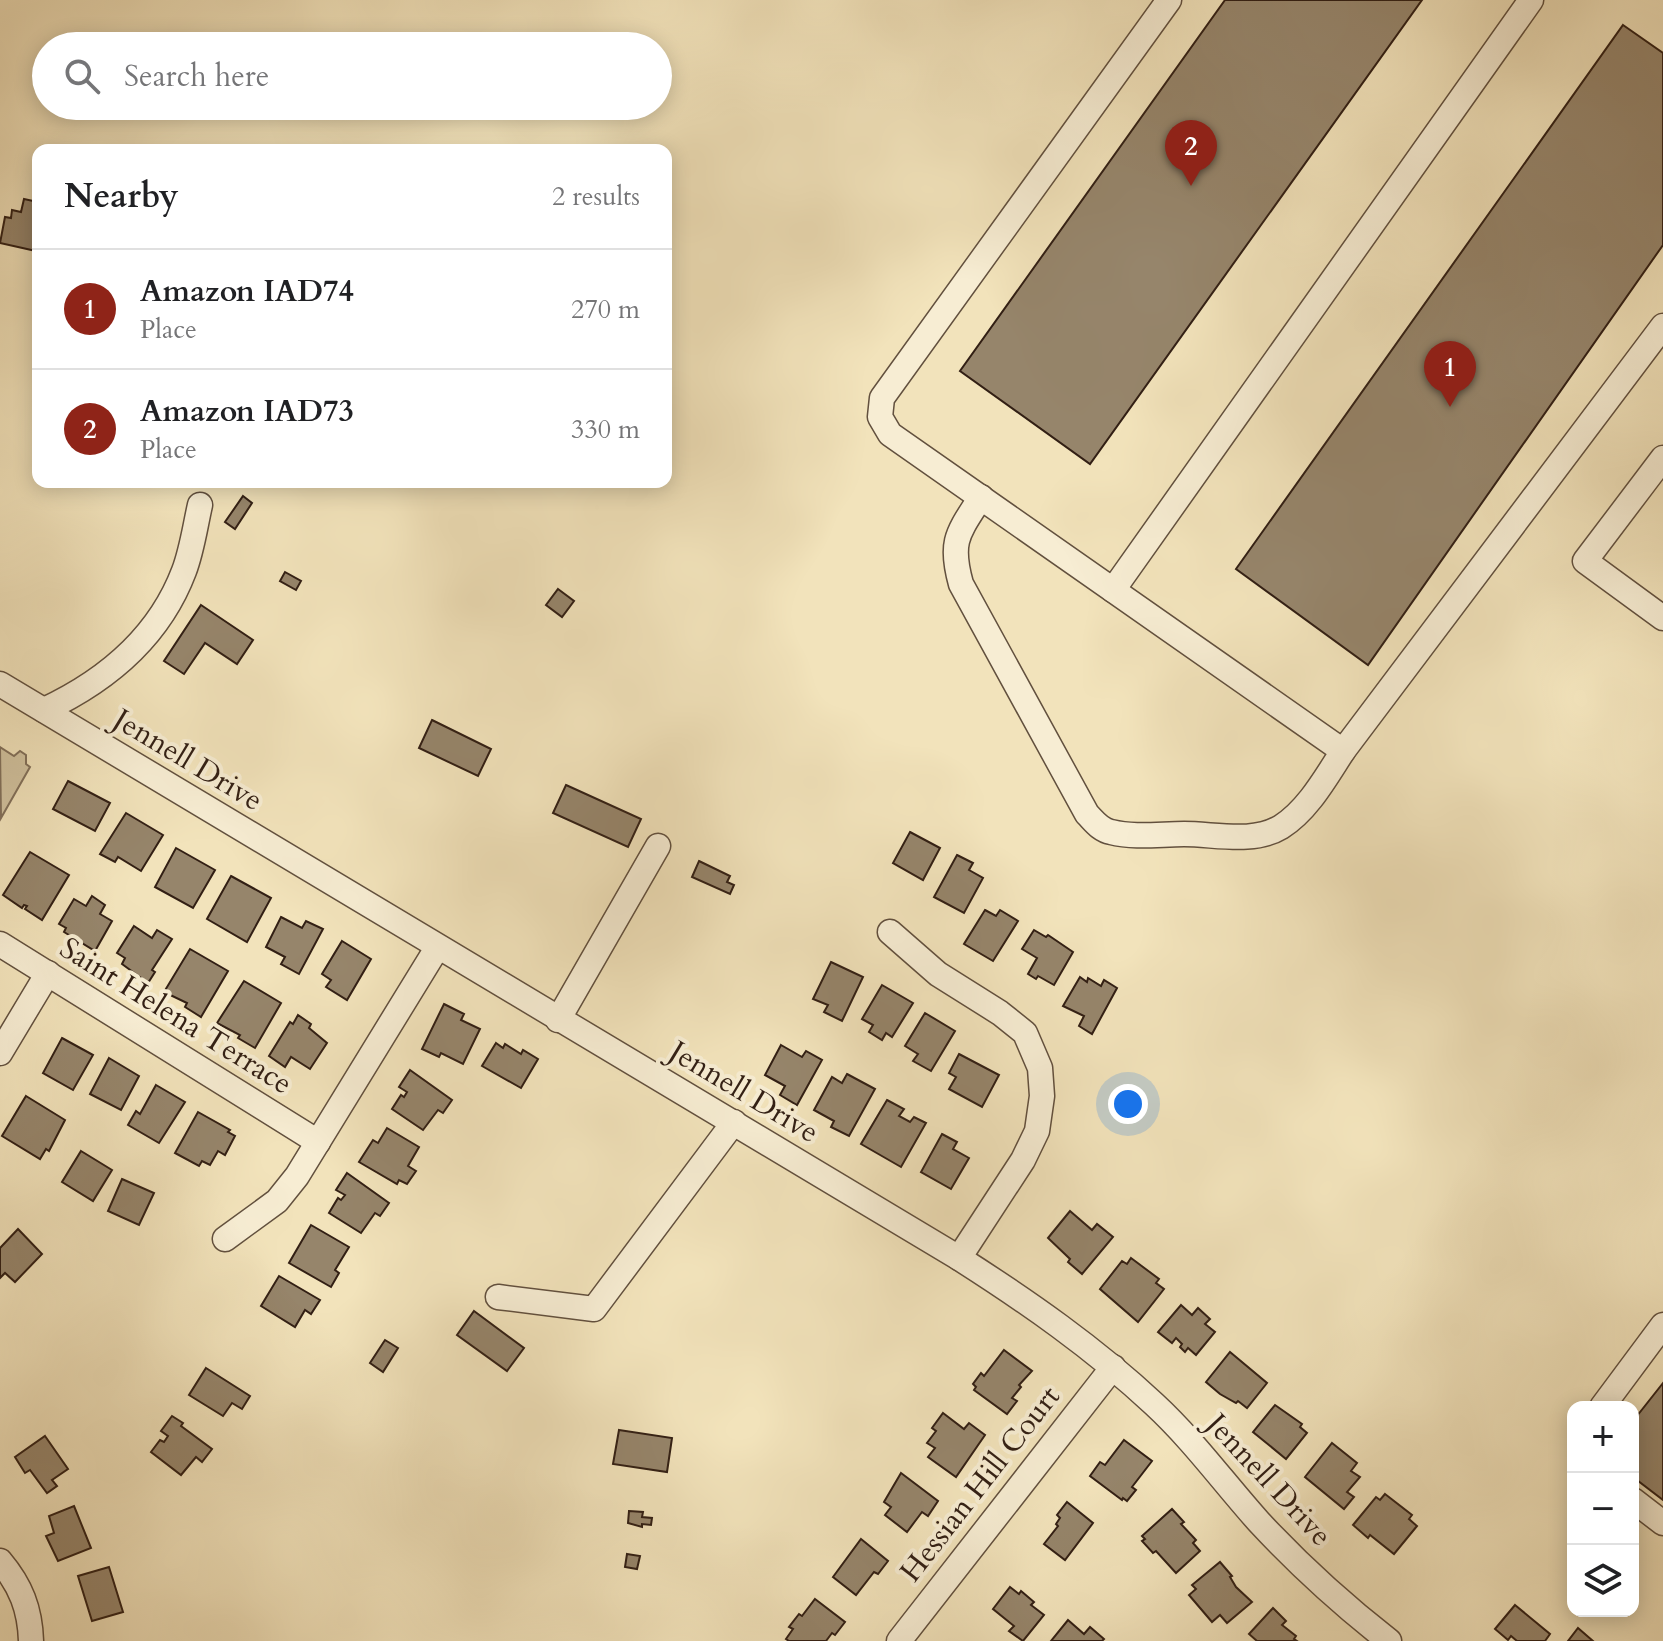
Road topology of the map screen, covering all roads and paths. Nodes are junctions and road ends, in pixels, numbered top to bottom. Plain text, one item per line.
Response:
1 (1169, 0) edge
2 (1531, 0) edge
3 (1663, 326) edge
4 (1663, 458) edge
5 (981, 497) junction
6 (200, 505) dead end
7 (1113, 590) junction
8 (1663, 618) edge
9 (0, 684) edge
10 (44, 710) junction
11 (1343, 751) junction
12 (658, 846) dead end
13 (890, 932) dead end
14 (0, 944) edge
15 (437, 948) junction
16 (48, 973) junction
17 (558, 1020) junction
18 (0, 1053) edge
19 (734, 1122) junction
20 (318, 1142) junction
21 (225, 1239) dead end
22 (959, 1258) junction
23 (498, 1297) dead end
24 (1663, 1325) edge
25 (1113, 1367) junction
26 (1606, 1401) edge
27 (1639, 1505) edge
28 (1663, 1523) edge
29 (0, 1561) edge
30 (911, 1636) edge
31 (31, 1641) edge
32 (1389, 1641) edge

1 - 5 street
2 - 7 street
3 - 11 street
4 - 8 street
5 - 7 street
5 - 11 street
6 - 10 street
7 - 11 street
9 - 10 street, Jennell Drive
10 - 15 street, Jennell Drive
12 - 17 street
13 - 22 street
14 - 16 street, Saint Helena Terrace
15 - 17 street, Jennell Drive
15 - 20 street
16 - 18 street
16 - 20 street, Saint Helena Terrace
17 - 19 street, Jennell Drive
19 - 22 street, Jennell Drive
19 - 23 street
20 - 21 street
22 - 25 street, Jennell Drive
24 - 26 street
25 - 30 street, Hessian Hill Court
25 - 32 street, Jennell Drive
27 - 28 street
29 - 31 street

